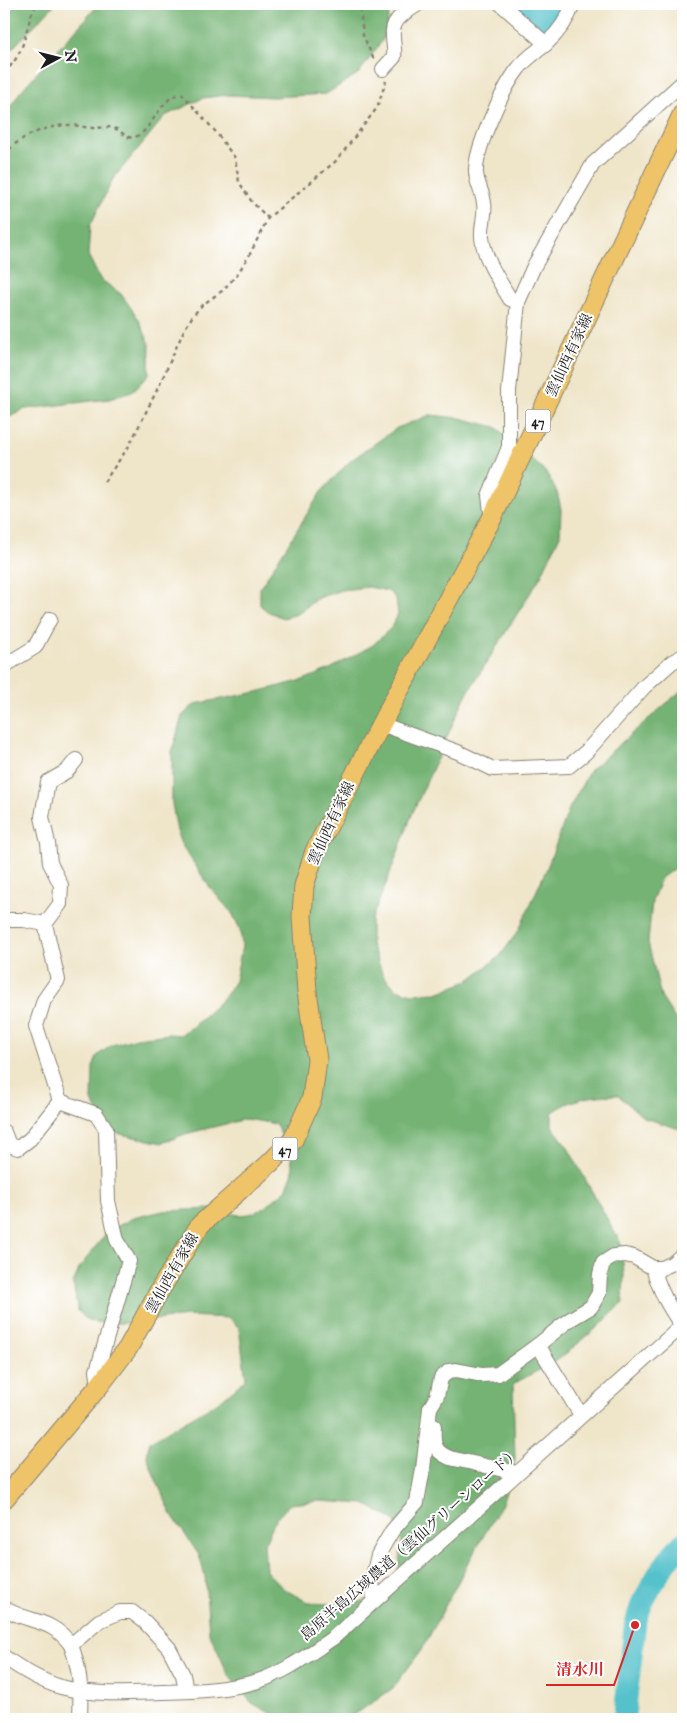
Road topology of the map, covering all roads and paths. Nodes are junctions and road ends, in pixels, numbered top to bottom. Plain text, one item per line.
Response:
1 (11, 4) edge
2 (37, 4) edge
3 (418, 4) edge
4 (501, 4) edge
5 (573, 4) edge
6 (4, 8) edge
7 (360, 9) dead end
8 (546, 44) junction
9 (383, 70) junction
10 (4, 73) edge
11 (683, 82) edge
12 (683, 113) edge
13 (4, 156) edge
14 (268, 218) junction
15 (518, 302) junction
16 (104, 482) dead end
17 (492, 518) junction
18 (50, 619) dead end
19 (683, 656) edge
20 (4, 666) edge
21 (381, 724) junction
22 (76, 760) dead end
23 (4, 920) edge
24 (44, 924) junction
25 (60, 1101) junction
26 (4, 1132) edge
27 (683, 1254) edge
28 (653, 1268) junction
29 (682, 1326) edge
30 (538, 1345) junction
31 (99, 1386) junction
32 (437, 1396) junction
33 (581, 1415) junction
34 (517, 1474) junction
35 (4, 1499) edge
36 (374, 1601) junction
37 (4, 1608) edge
38 (71, 1645) junction
39 (4, 1657) edge
40 (186, 1691) junction
41 (81, 1692) junction
42 (80, 1719) edge

1 - 6 path
2 - 10 path
3 - 9 street
4 - 8 street
5 - 8 street
7 - 9 path
8 - 15 street
9 - 14 path
11 - 15 street
12 - 17 main road, 雲仙西有家線 / 47
13 - 14 path
14 - 16 path
15 - 17 street
17 - 21 main road, 雲仙西有家線 / 47
18 - 20 street
19 - 21 street
21 - 31 main road, 雲仙西有家線 / 47
22 - 24 street
23 - 24 street
24 - 25 street
25 - 26 street
25 - 31 street
27 - 28 street
28 - 29 street
28 - 30 street
29 - 33 street, 島原半島広域農道（雲仙グリーンロード）
30 - 32 street
30 - 33 street
31 - 35 main road, 雲仙西有家線 / 47
32 - 34 street
32 - 36 street
33 - 34 street, 島原半島広域農道（雲仙グリーンロード）
34 - 36 street, 島原半島広域農道（雲仙グリーンロード）
36 - 40 street, 島原半島広域農道（雲仙グリーンロード）
37 - 38 street
38 - 40 street
38 - 41 street
39 - 41 street, 島原半島広域農道（雲仙グリーンロード）
40 - 41 street, 島原半島広域農道（雲仙グリーンロード）
41 - 42 street

